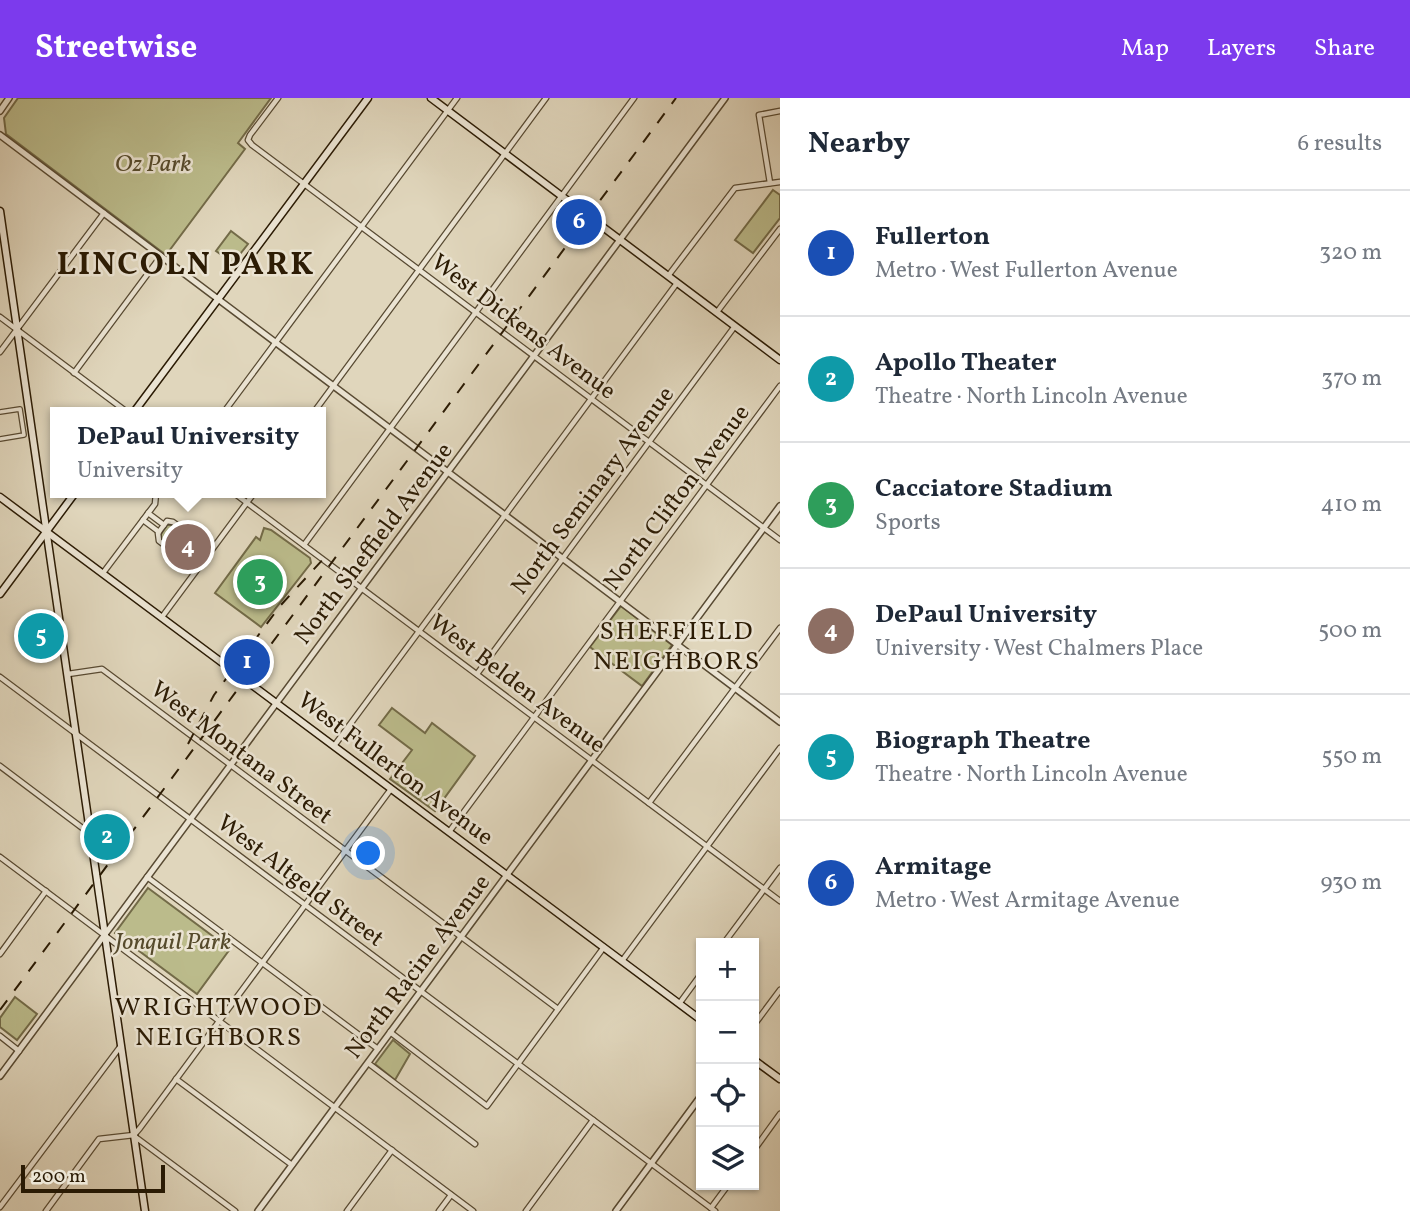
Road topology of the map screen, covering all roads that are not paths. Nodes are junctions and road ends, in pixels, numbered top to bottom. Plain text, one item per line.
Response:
1 (9, 98) edge
2 (278, 98) edge
3 (368, 98) edge
4 (430, 98) edge
5 (457, 98) edge
6 (546, 98) edge
7 (634, 98) edge
8 (725, 98) edge
9 (0, 111) edge
10 (447, 111) junction
11 (780, 111) edge
12 (0, 135) edge
13 (505, 154) junction
14 (780, 182) edge
15 (770, 183) junction
16 (304, 184) junction
17 (562, 196) junction
18 (0, 211) edge
19 (104, 213) junction
20 (362, 227) junction
21 (780, 229) edge
22 (620, 240) junction
23 (161, 256) junction
24 (419, 270) junction
25 (668, 276) junction
26 (677, 283) junction
27 (219, 300) junction
28 (476, 312) junction
29 (716, 313) junction
30 (0, 317) edge
31 (735, 326) junction
32 (16, 330) junction
33 (276, 343) junction
34 (0, 352) edge
35 (534, 356) junction
36 (780, 360) edge
37 (74, 373) junction
38 (333, 386) junction
39 (780, 386) edge
40 (592, 399) junction
41 (120, 407) edge
42 (138, 407) edge
43 (228, 407) edge
44 (318, 407) edge
45 (0, 412) edge
46 (390, 429) junction
47 (0, 439) edge
48 (649, 442) junction
49 (448, 472) junction
50 (706, 485) junction
51 (0, 497) edge
52 (71, 498) edge
53 (156, 498) edge
54 (241, 498) edge
55 (250, 498) edge
56 (247, 502) junction
57 (780, 506) edge
58 (148, 513) junction
59 (505, 515) junction
60 (143, 520) junction
61 (164, 525) junction
62 (764, 528) junction
63 (46, 531) junction
64 (159, 532) junction
65 (780, 540) edge
66 (304, 545) junction
67 (211, 550) junction
68 (563, 558) junction
69 (197, 569) junction
70 (103, 573) junction
71 (362, 588) junction
72 (0, 594) edge
73 (620, 601) junction
74 (162, 617) junction
75 (780, 628) edge
76 (419, 631) junction
77 (678, 644) junction
78 (68, 674) junction
79 (477, 674) junction
80 (0, 677) edge
81 (735, 688) junction
82 (276, 703) junction
83 (534, 717) junction
84 (780, 722) edge
85 (76, 734) junction
86 (334, 746) junction
87 (780, 748) edge
88 (592, 760) junction
89 (230, 765) junction
90 (0, 766) edge
91 (392, 789) junction
92 (649, 803) junction
93 (190, 819) junction
94 (449, 832) junction
95 (90, 833) junction
96 (707, 847) junction
97 (346, 850) junction
98 (0, 857) edge
99 (780, 868) edge
100 (507, 875) junction
101 (147, 877) junction
102 (764, 889) junction
103 (46, 891) junction
104 (780, 901) edge
105 (305, 905) junction
106 (105, 935) junction
107 (461, 936) junction
108 (728, 938) edge
109 (604, 947) junction
110 (0, 954) edge
111 (622, 961) junction
112 (262, 963) junction
113 (696, 981) edge
114 (780, 990) edge
115 (421, 991) junction
116 (679, 1004) junction
117 (558, 1009) junction
118 (696, 1016) edge
119 (759, 1018) edge
120 (219, 1021) junction
121 (390, 1032) junction
122 (0, 1036) edge
123 (121, 1046) junction
124 (378, 1049) junction
125 (19, 1051) junction
126 (368, 1063) junction
127 (759, 1063) edge
128 (518, 1064) junction
129 (0, 1076) edge
130 (177, 1079) junction
131 (780, 1079) edge
132 (696, 1103) edge
133 (335, 1107) junction
134 (780, 1114) edge
135 (593, 1120) junction
136 (134, 1135) junction
137 (475, 1143) dead end
138 (759, 1143) edge
139 (392, 1150) junction
140 (651, 1163) junction
141 (292, 1165) junction
142 (725, 1190) edge
143 (451, 1195) junction
144 (0, 1207) edge
145 (713, 1209) edge
146 (440, 1210) edge
147 (46, 1211) edge
148 (145, 1211) edge
149 (235, 1211) edge
150 (258, 1211) edge
151 (346, 1211) edge
152 (473, 1211) edge
153 (526, 1211) edge
154 (616, 1211) edge

1 - 9 street
2 - 16 street, West Dickens Avenue
3 - 16 main road
4 - 10 main road
5 - 10 street
6 - 13 street
7 - 17 street
8 - 22 street, North Sheffield Avenue
10 - 13 main road
10 - 20 street
11 - 15 street
12 - 19 street
13 - 17 main road
13 - 24 street
14 - 15 street
15 - 25 street
16 - 20 street, West Dickens Avenue
16 - 27 main road
17 - 22 main road
17 - 28 street
18 - 32 main road
19 - 23 street
19 - 32 street
20 - 24 street, West Dickens Avenue
20 - 33 street
21 - 29 street
22 - 25 main road
22 - 35 street, North Sheffield Avenue
23 - 27 street
23 - 37 street
24 - 28 street, West Dickens Avenue
24 - 38 street
25 - 26 main road
26 - 29 main road
26 - 40 street
27 - 33 street
27 - 42 main road
28 - 35 street, West Dickens Avenue
28 - 46 street
29 - 31 main road
30 - 32 street
31 - 36 main road
31 - 48 street, North Seminary Avenue
32 - 34 street
32 - 37 street
32 - 63 main road
33 - 38 street
33 - 43 street
35 - 40 street, West Dickens Avenue
35 - 49 street, North Sheffield Avenue
37 - 41 street
38 - 44 street
38 - 46 street
39 - 50 street, North Clifton Avenue
40 - 48 street, West Dickens Avenue
40 - 59 street
45 - 47 street
46 - 49 street
46 - 66 street
48 - 50 street, West Dickens Avenue
48 - 68 street, North Seminary Avenue
49 - 59 street
49 - 71 street, North Sheffield Avenue
50 - 62 street, West Dickens Avenue
50 - 73 street, North Clifton Avenue
51 - 63 main road, West Fullerton Avenue
52 - 63 main road
53 - 58 street
54 - 56 street, West Belden Avenue
55 - 56 street
56 - 66 street, West Belden Avenue
56 - 67 street
57 - 62 street, North Racine Avenue
58 - 60 street
58 - 61 street
59 - 68 street
59 - 76 street
60 - 64 street
60 - 70 street
61 - 64 street
61 - 67 street
62 - 65 street, West Dickens Avenue
62 - 77 street, North Racine Avenue
63 - 70 main road, West Fullerton Avenue
63 - 72 main road
63 - 78 main road
64 - 69 street
66 - 71 street, West Belden Avenue
67 - 69 street
68 - 73 street
68 - 79 street, North Seminary Avenue
69 - 74 street
70 - 74 main road, West Fullerton Avenue
71 - 76 street, West Belden Avenue
71 - 82 street, North Sheffield Avenue
73 - 77 street
73 - 83 street, North Clifton Avenue
74 - 82 main road, West Fullerton Avenue
75 - 81 street
76 - 79 street, West Belden Avenue
76 - 86 street
77 - 81 street
77 - 88 street, North Racine Avenue
78 - 85 main road
78 - 89 street, West Montana Street
79 - 83 street, West Belden Avenue
80 - 85 street, West Altgeld Street
81 - 84 street
81 - 92 street
82 - 86 main road, West Fullerton Avenue
82 - 89 street, North Sheffield Avenue
83 - 88 street, West Belden Avenue
83 - 94 street, North Clifton Avenue
85 - 93 street, West Altgeld Street
85 - 95 main road
86 - 91 main road, West Fullerton Avenue
87 - 96 street
88 - 92 street, West Belden Avenue
88 - 100 street, North Racine Avenue
89 - 93 street, North Sheffield Avenue
89 - 97 street, West Montana Street
90 - 95 street
91 - 94 main road, West Fullerton Avenue
91 - 97 street
92 - 96 street, West Belden Avenue
93 - 101 street, North Sheffield Avenue
93 - 105 street, West Altgeld Street
94 - 100 main road, West Fullerton Avenue
95 - 106 main road
96 - 102 street, West Belden Avenue
96 - 111 street
97 - 105 street
97 - 107 street, West Montana Street
98 - 103 street
99 - 102 street
100 - 107 street, North Racine Avenue
100 - 109 main road, West Fullerton Avenue
101 - 106 street, North Sheffield Avenue
101 - 112 street
102 - 104 street, West Belden Avenue
102 - 108 street
103 - 106 street
103 - 110 street
105 - 112 street
105 - 115 street, West Altgeld Street
106 - 120 street
106 - 123 main road
106 - 125 street, North Sheffield Avenue
107 - 115 street, North Racine Avenue
107 - 117 street, West Montana Street
109 - 111 main road, West Fullerton Avenue
109 - 117 street
111 - 116 main road, West Fullerton Avenue
112 - 120 street
112 - 124 street
113 - 116 street
114 - 119 street
115 - 121 street, North Racine Avenue
115 - 128 street, West Altgeld Street
116 - 118 main road, West Fullerton Avenue
117 - 128 street
120 - 130 street
120 - 133 street
121 - 124 street, North Racine Avenue
121 - 128 street
122 - 125 street
123 - 136 main road
123 - 144 street
124 - 126 street, North Racine Avenue
125 - 129 street, North Sheffield Avenue
126 - 133 street, North Racine Avenue
126 - 137 street
127 - 131 main road
128 - 135 street, West Altgeld Street
130 - 136 street
130 - 141 street
132 - 140 street
133 - 139 street
133 - 141 street, North Racine Avenue
134 - 138 street
135 - 140 street, West Altgeld Street
135 - 153 street
136 - 147 street
136 - 148 main road
136 - 149 street
139 - 143 street
139 - 151 street
140 - 145 street, West Altgeld Street
140 - 154 street
141 - 150 street, North Racine Avenue
142 - 145 street
143 - 146 street
143 - 152 street

